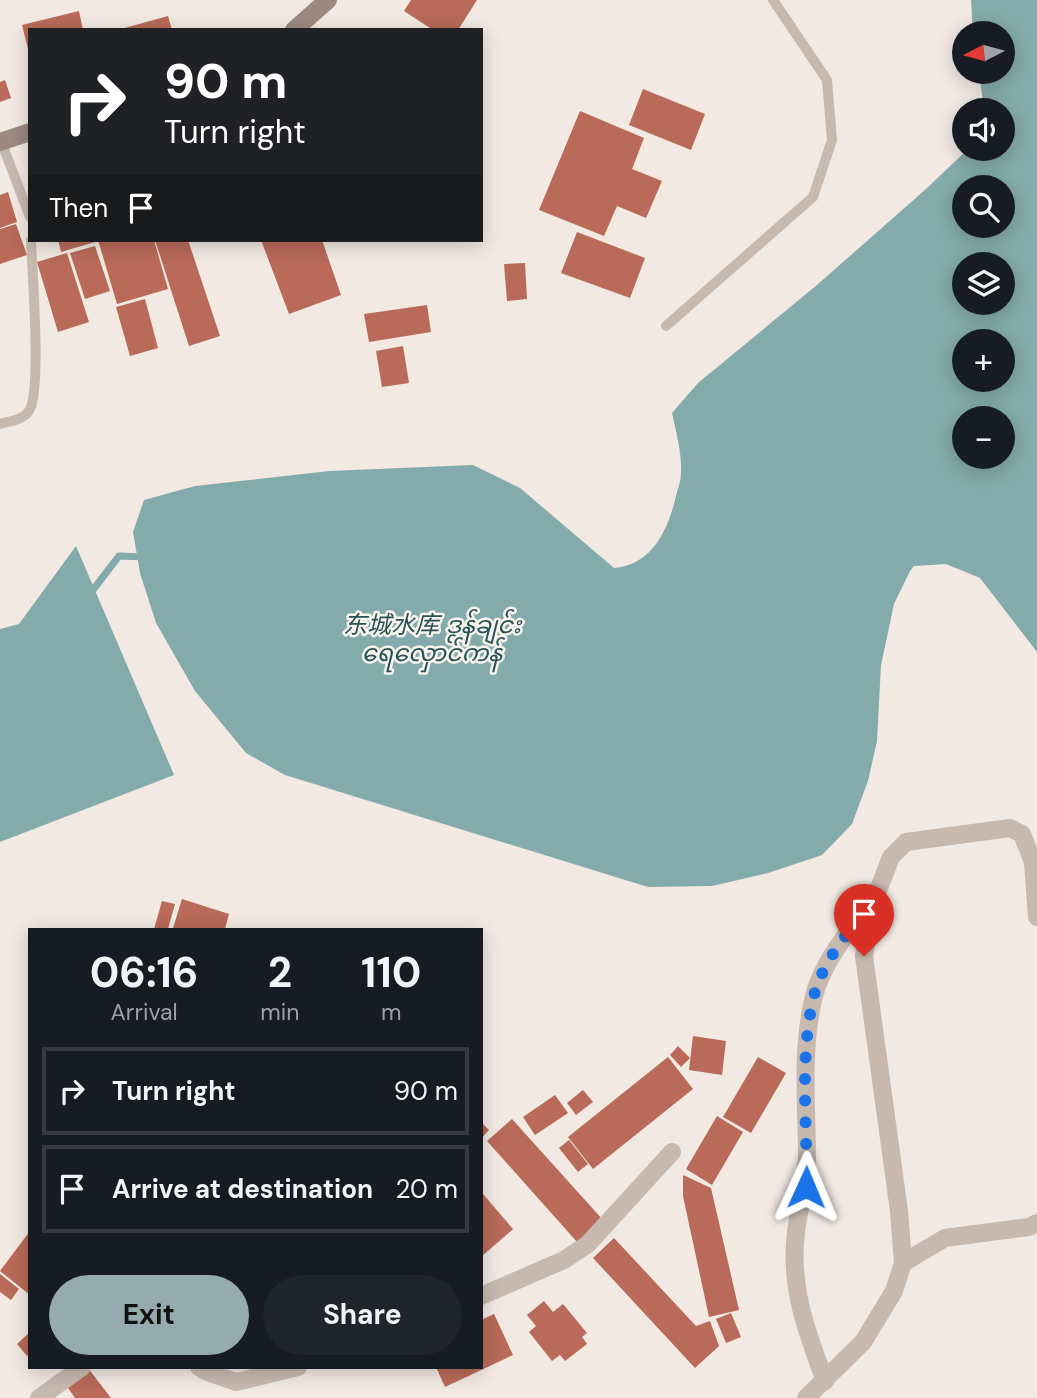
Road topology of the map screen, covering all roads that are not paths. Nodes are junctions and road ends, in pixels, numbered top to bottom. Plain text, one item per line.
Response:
1 (328, 0) edge
2 (773, 0) edge
3 (296, 28) edge
4 (28, 133) edge
5 (0, 141) edge
6 (28, 212) edge
7 (31, 242) edge
8 (666, 326) dead end
9 (0, 424) edge
10 (874, 901) junction
11 (1037, 917) edge
12 (672, 1152) dead end
13 (1037, 1223) edge
14 (903, 1263) junction
15 (483, 1295) edge
16 (79, 1369) edge
17 (202, 1369) edge
18 (290, 1369) edge
19 (825, 1381) junction
20 (39, 1398) edge
21 (806, 1398) edge

1 - 3 main road
2 - 8 lane
4 - 5 main road
5 - 6 lane
7 - 9 lane
10 - 11 street
10 - 14 street
10 - 19 street
12 - 15 street
13 - 14 street
14 - 19 street
16 - 20 street
17 - 18 street
19 - 21 street

